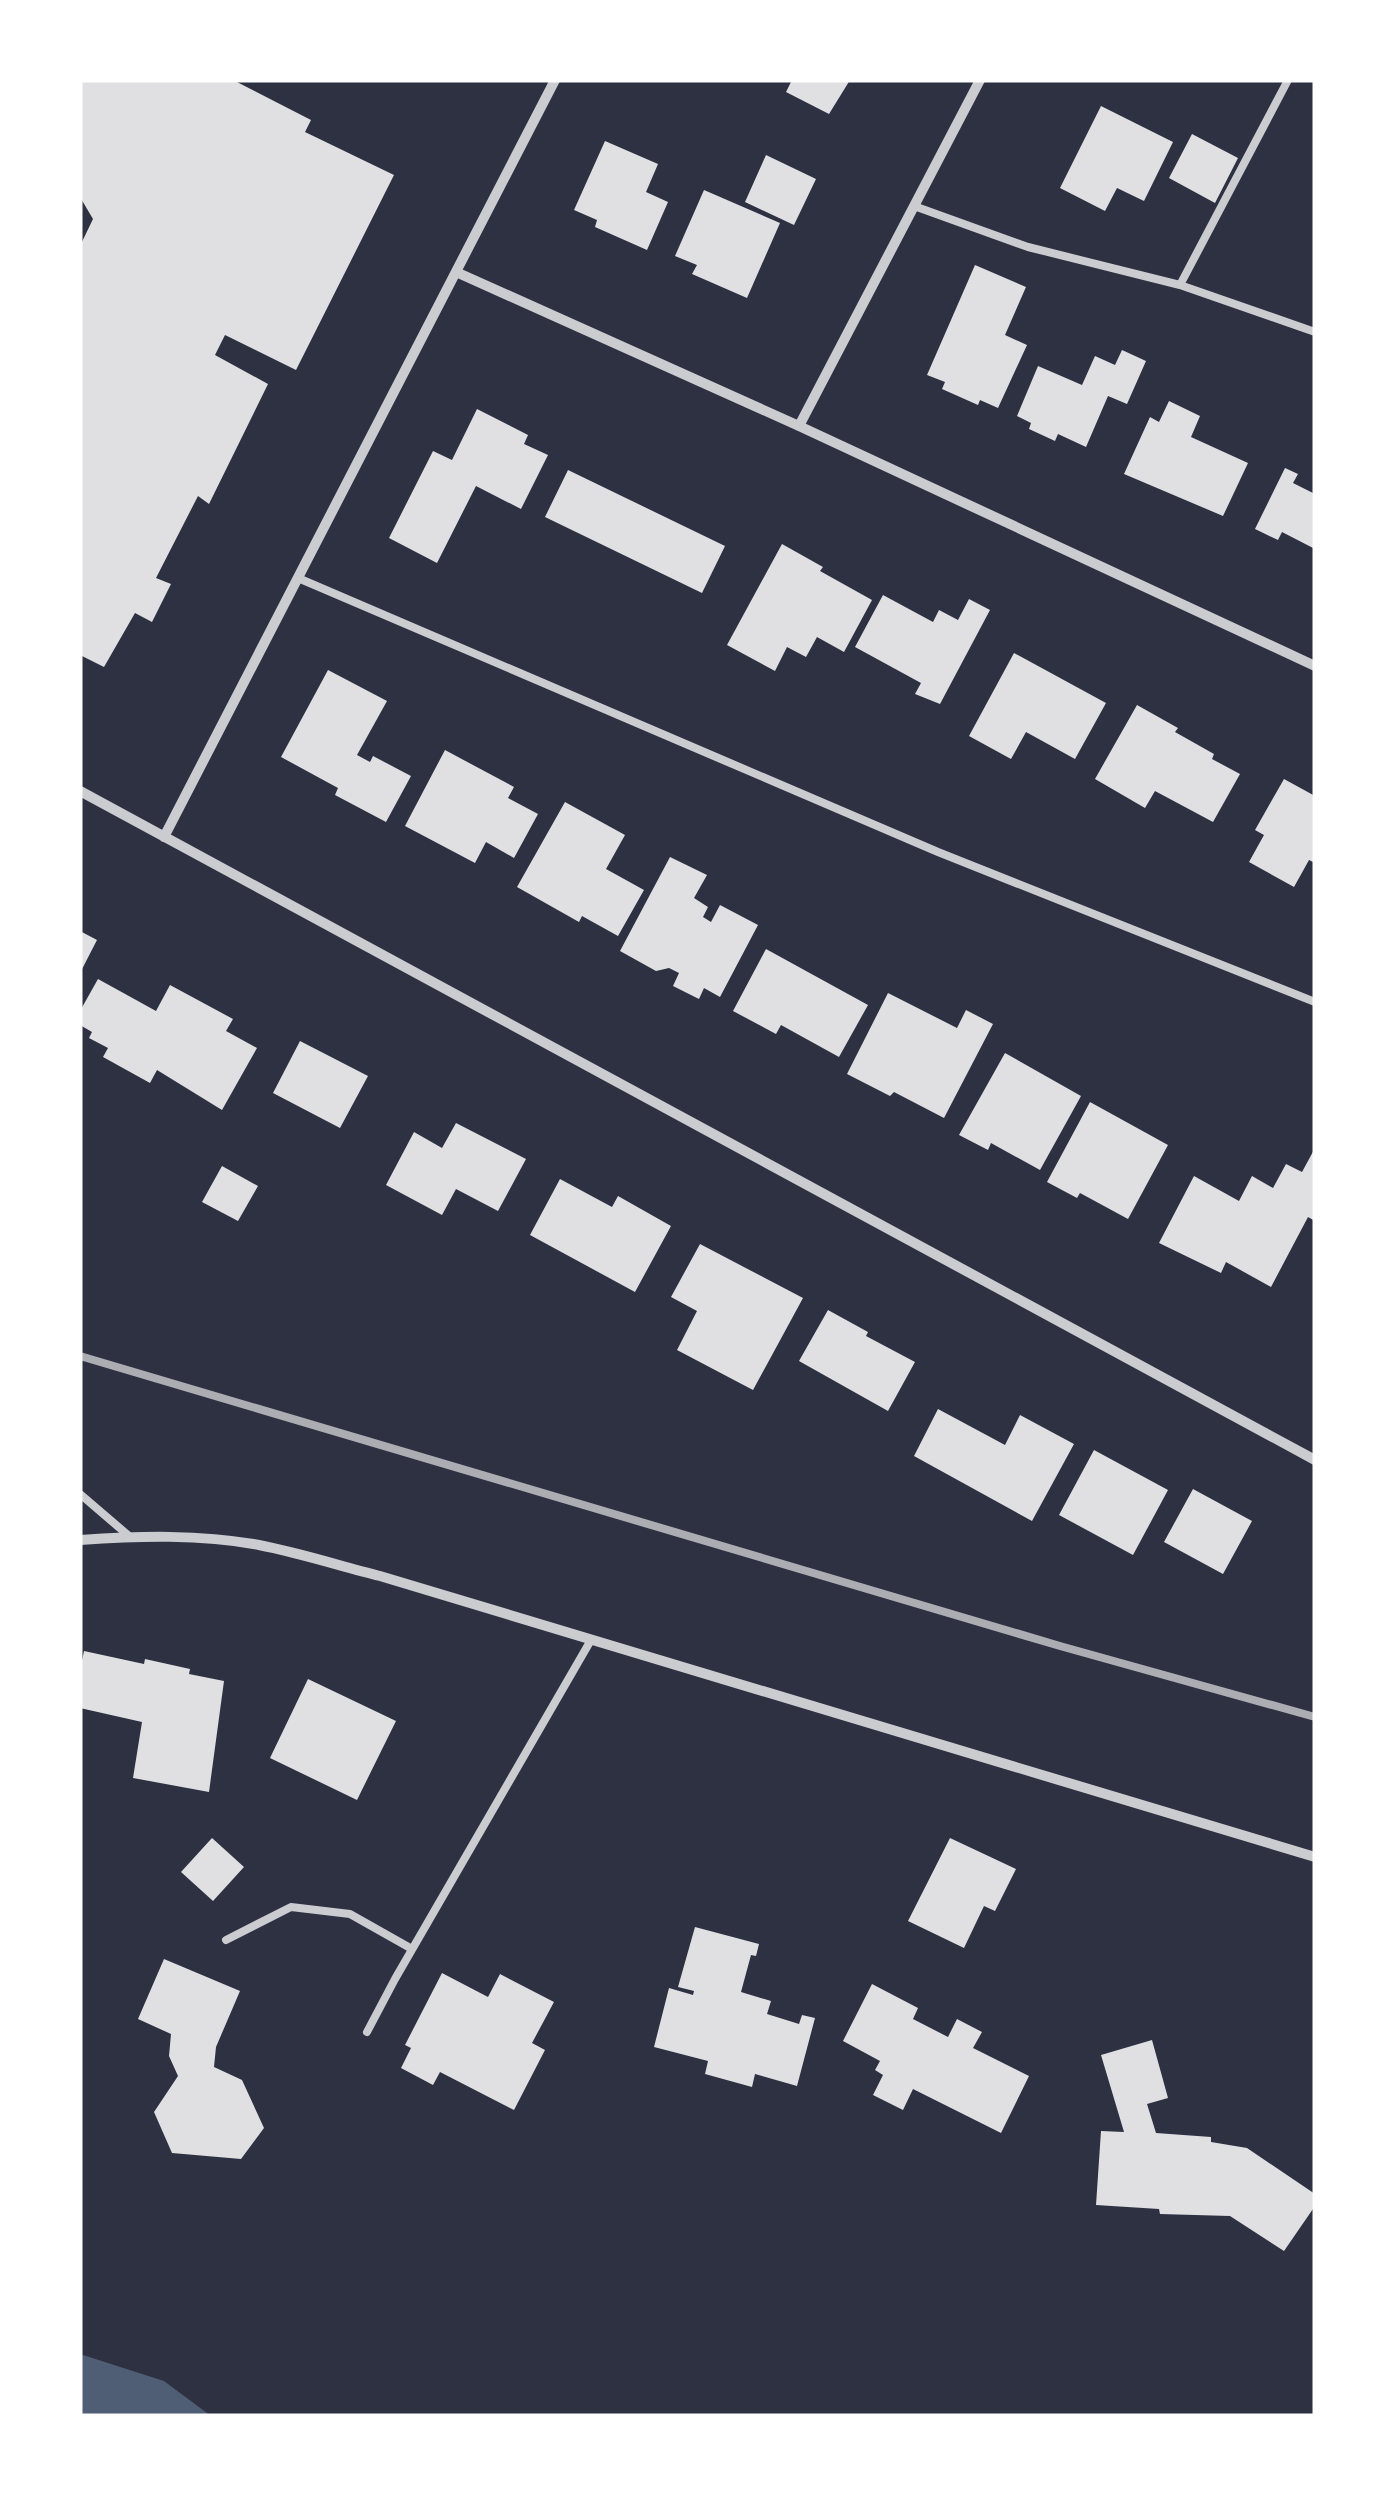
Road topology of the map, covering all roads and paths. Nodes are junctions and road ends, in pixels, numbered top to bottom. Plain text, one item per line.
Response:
1 (555, 80) edge
2 (980, 80) edge
3 (1288, 80) edge
4 (914, 206) junction
5 (456, 272) junction
6 (1180, 285) junction
7 (1315, 332) edge
8 (799, 426) junction
9 (298, 578) junction
10 (1315, 666) edge
11 (80, 791) edge
12 (164, 836) junction
13 (1315, 1002) edge
14 (1315, 1460) edge
15 (80, 1494) edge
16 (130, 1536) junction
17 (80, 1540) edge
18 (592, 1640) junction
19 (1315, 1857) edge
20 (226, 1940) dead end
21 (412, 1948) junction
22 (367, 2032) dead end

1 - 5 street
2 - 4 street
3 - 6 lane
4 - 6 lane
4 - 8 street
5 - 8 street
5 - 9 street
6 - 7 lane
8 - 10 street
9 - 12 street
9 - 13 lane
11 - 12 street
12 - 14 street
15 - 16 lane
16 - 17 street
16 - 18 street
18 - 19 street
18 - 21 lane
20 - 21 lane
21 - 22 lane

